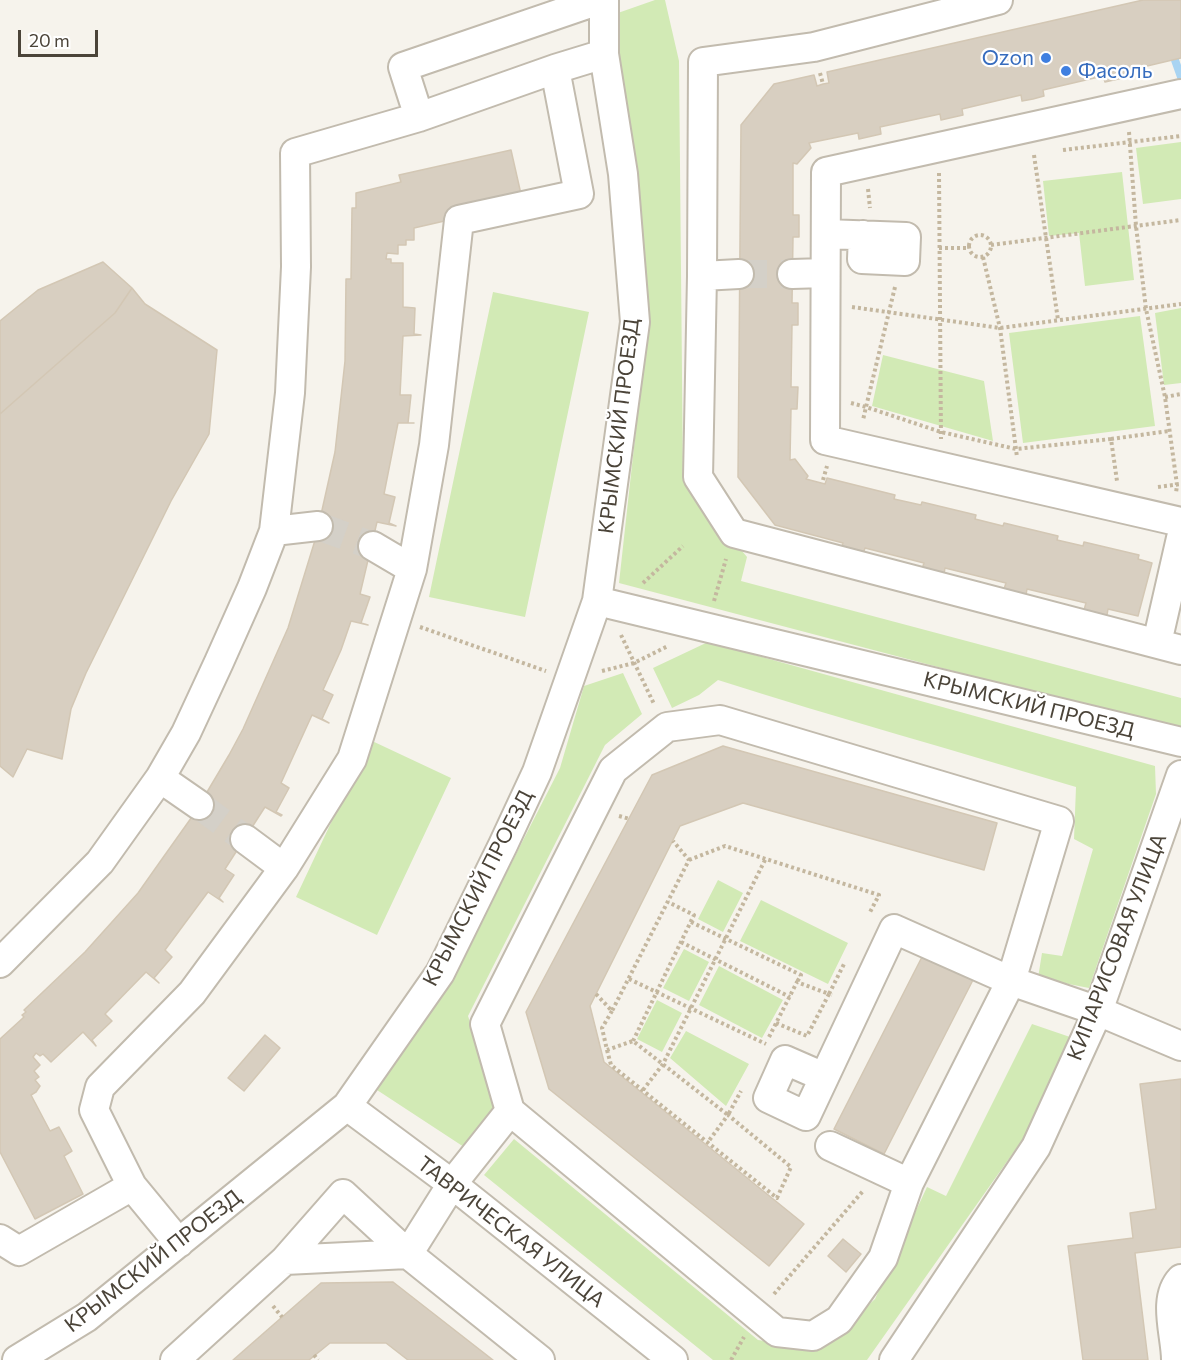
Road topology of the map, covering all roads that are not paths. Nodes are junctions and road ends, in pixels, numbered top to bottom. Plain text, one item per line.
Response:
1 (599, 0) edge
2 (604, 0) edge
3 (998, 0) edge
4 (604, 54) junction
5 (555, 69) junction
6 (1181, 94) edge
7 (419, 117) junction
8 (826, 234) junction
9 (904, 255) road end
10 (825, 273) junction
11 (739, 274) tunnel mouth
12 (792, 274) tunnel mouth
13 (702, 276) junction
14 (318, 526) tunnel mouth
15 (1178, 527) edge
16 (274, 531) junction
17 (373, 546) tunnel mouth
18 (412, 569) junction
19 (597, 601) junction
20 (1169, 646) edge
21 (1181, 742) edge
22 (1181, 775) edge
23 (160, 778) junction
24 (199, 805) tunnel mouth
25 (246, 839) tunnel mouth
26 (284, 868) junction
27 (0, 963) edge
28 (1011, 981) junction
29 (1098, 1011) junction
30 (1181, 1046) edge
31 (824, 1077) dead end
32 (348, 1106) junction
33 (510, 1111) junction
34 (830, 1146) dead end
35 (909, 1183) junction
36 (452, 1184) junction
37 (132, 1186) junction
38 (0, 1239) edge
39 (179, 1243) junction
40 (408, 1254) junction
41 (285, 1260) junction
42 (1181, 1279) edge
43 (17, 1360) edge
44 (175, 1360) edge
45 (540, 1360) edge
46 (673, 1360) edge
47 (894, 1360) edge
48 (1176, 1360) edge

1 - 7 street
2 - 4 street, КРЫМСКИЙ ПРОЕЗД
3 - 13 street
4 - 5 street
4 - 19 street, КРЫМСКИЙ ПРОЕЗД
5 - 7 street
5 - 18 street
6 - 8 street
7 - 16 street
8 - 9 street
8 - 10 street
10 - 12 street
10 - 15 street
11 - 13 street
13 - 20 street
14 - 16 street
15 - 20 street
16 - 23 street
17 - 18 street
18 - 26 street
19 - 21 street, КРЫМСКИЙ ПРОЕЗД
19 - 32 street, КРЫМСКИЙ ПРОЕЗД
22 - 29 street, КИПАРИСОВАЯ УЛИЦА
23 - 24 street
23 - 27 street
25 - 26 street
26 - 37 street
28 - 29 street
28 - 31 street
28 - 33 street
28 - 35 street
29 - 30 street
29 - 47 street, КИПАРИСОВАЯ УЛИЦА
32 - 36 street, ТАВРИЧЕСКАЯ УЛИЦА
32 - 39 street, КРЫМСКИЙ ПРОЕЗД
33 - 35 street
33 - 36 street
34 - 35 street
36 - 40 street
36 - 46 street, ТАВРИЧЕСКАЯ УЛИЦА
37 - 38 street
37 - 39 street
39 - 43 street, КРЫМСКИЙ ПРОЕЗД
40 - 41 street
40 - 41 street
40 - 45 street
41 - 44 street
42 - 48 street

